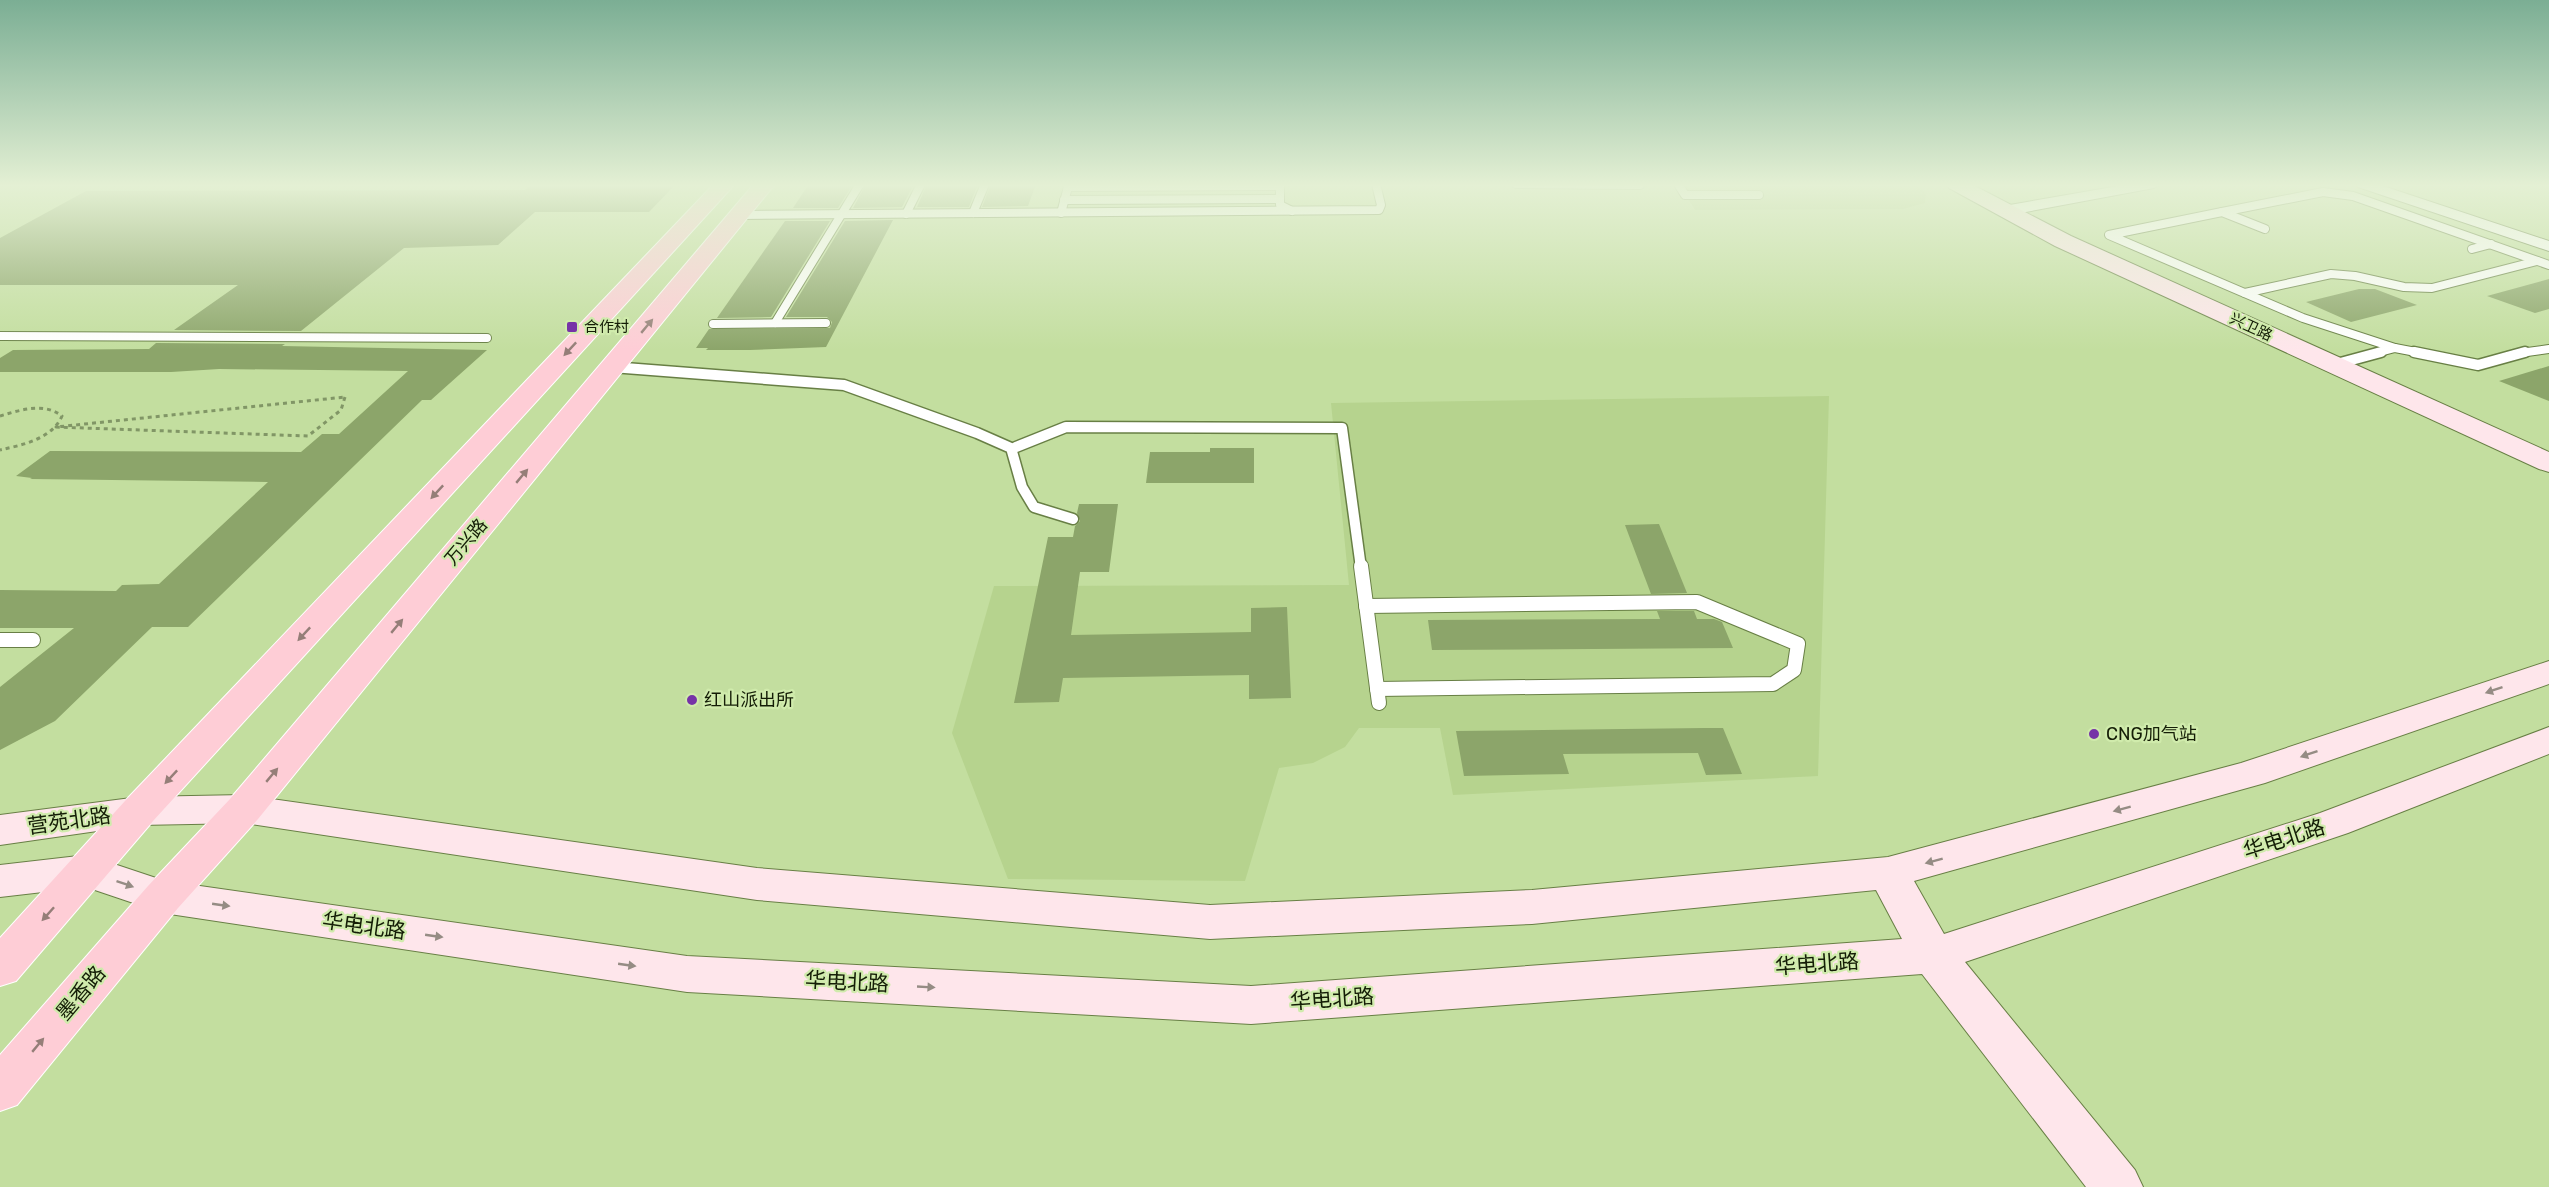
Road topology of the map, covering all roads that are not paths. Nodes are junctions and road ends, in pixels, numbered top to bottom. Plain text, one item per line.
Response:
1 (672, 239) edge
2 (719, 239) edge
3 (826, 239) edge
4 (2060, 239) edge
5 (2119, 239) edge
6 (2479, 239) edge
7 (2529, 239) edge
8 (2492, 244) junction
9 (2549, 246) edge
10 (2472, 249) dead end
11 (2537, 261) junction
12 (2549, 265) edge
13 (2244, 293) junction
14 (826, 322) dead end
15 (775, 323) junction
16 (713, 324) dead end
17 (0, 336) edge
18 (487, 338) dead end
19 (2395, 348) junction
20 (2549, 349) edge
21 (2333, 365) junction
22 (612, 367) junction
23 (1016, 447) dead end
24 (2549, 463) edge
25 (1072, 519) dead end
26 (1366, 606) junction
27 (0, 640) edge
28 (33, 640) dead end
29 (2549, 672) edge
30 (1377, 689) junction
31 (1379, 703) dead end
32 (2549, 740) edge
33 (244, 809) junction
34 (139, 811) junction
35 (0, 830) edge
36 (87, 871) junction
37 (1888, 873) junction
38 (0, 881) edge
39 (163, 897) junction
40 (1933, 955) junction
41 (0, 968) edge
42 (0, 1090) edge
43 (2117, 1187) edge

1 -> 34 main road
22 -> 2 main road, 万兴路
3 - 15 lane
4 - 21 main road, 兴卫路
5 - 13 lane
6 - 8 lane
7 - 9 street
8 - 10 lane
8 - 11 lane
11 - 12 lane
11 - 13 lane
13 - 19 lane
14 - 15 lane
15 - 16 lane
17 - 18 lane
19 - 20 lane
19 - 21 lane
21 - 24 main road, 兴卫路
22 - 25 lane
33 -> 22 main road, 万兴路
23 - 26 lane
26 - 30 lane
26 - 30 lane
27 - 28 lane
29 -> 37 main road
30 - 31 lane
32 - 40 main road, 华电北路
33 - 34 main road
33 - 37 main road
33 - 39 main road, 万兴路
34 - 35 main road, 营苑北路
34 - 36 main road
36 - 38 main road
36 -> 39 main road, 华电北路
36 -> 41 main road
37 - 40 main road
39 -> 40 main road, 华电北路
42 -> 39 main road, 墨香路
40 - 43 main road

